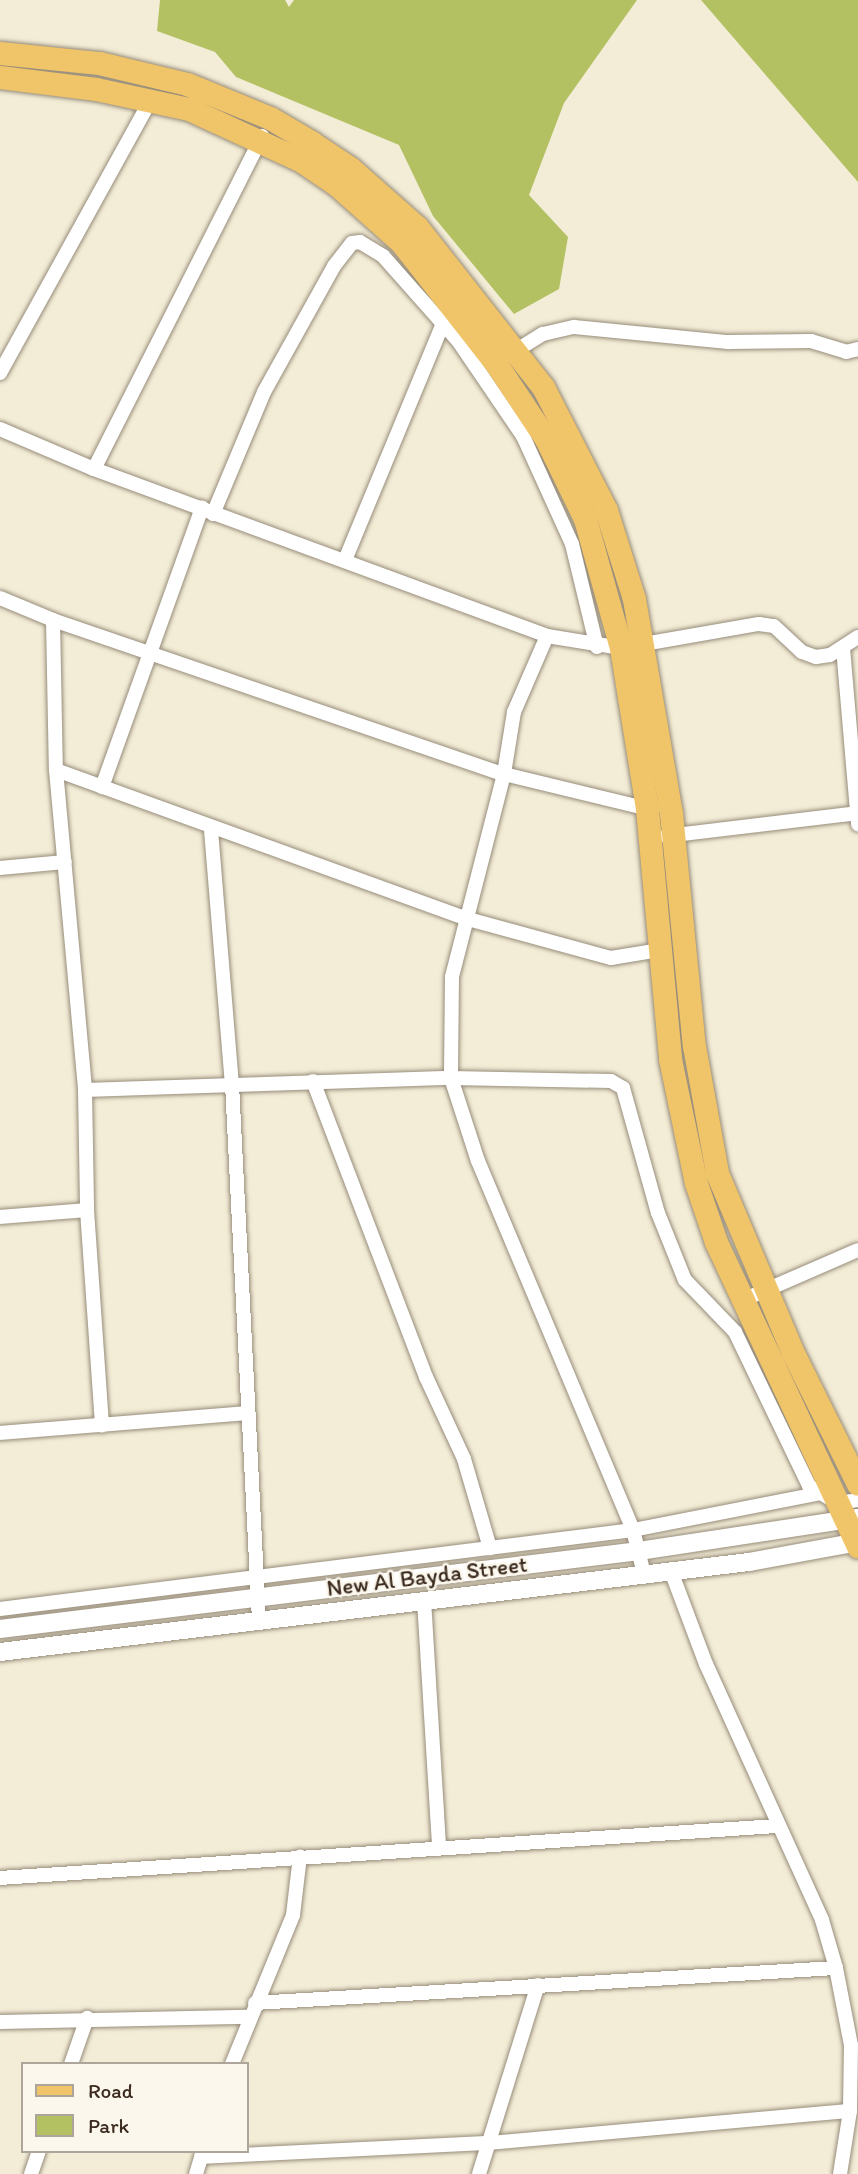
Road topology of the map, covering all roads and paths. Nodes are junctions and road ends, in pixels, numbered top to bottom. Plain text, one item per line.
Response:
1 (0, 53) edge
2 (0, 77) edge
3 (151, 99) junction
4 (265, 128) junction
5 (379, 206) junction
6 (471, 291) junction
7 (448, 314) junction
8 (516, 348) junction
9 (858, 349) edge
10 (497, 365) junction
11 (0, 373) edge
12 (0, 429) edge
13 (94, 469) junction
14 (207, 511) junction
15 (345, 560) junction
16 (0, 598) edge
17 (53, 620) junction
18 (547, 636) junction
19 (858, 637) edge
20 (633, 646) junction
21 (597, 647) junction
22 (843, 648) junction
23 (150, 650) junction
24 (852, 686) edge
25 (56, 770) junction
26 (504, 774) junction
27 (102, 787) junction
28 (648, 809) junction
29 (858, 813) edge
30 (858, 824) edge
31 (665, 829) junction
32 (211, 830) junction
33 (65, 862) junction
34 (0, 868) edge
35 (468, 919) junction
36 (660, 950) junction
37 (451, 1078) junction
38 (313, 1081) junction
39 (232, 1084) junction
40 (85, 1090) junction
41 (87, 1210) junction
42 (0, 1217) edge
43 (858, 1250) edge
44 (765, 1292) junction
45 (743, 1300) junction
46 (247, 1413) junction
47 (103, 1425) junction
48 (0, 1433) edge
49 (858, 1484) edge
50 (843, 1507) edge
51 (633, 1530) junction
52 (857, 1543) edge
53 (490, 1548) junction
54 (639, 1551) junction
55 (671, 1571) junction
56 (644, 1574) junction
57 (257, 1577) junction
58 (258, 1597) junction
59 (424, 1600) junction
60 (0, 1609) edge
61 (259, 1620) junction
62 (0, 1629) edge
63 (0, 1652) edge
64 (777, 1826) junction
65 (439, 1846) junction
66 (300, 1856) junction
67 (0, 1878) edge
68 (836, 1968) junction
69 (538, 1985) junction
70 (255, 2003) junction
71 (248, 2017) junction
72 (87, 2018) junction
73 (0, 2022) edge
74 (72, 2062) edge
75 (233, 2062) edge
76 (850, 2111) junction
77 (489, 2143) junction
78 (248, 2152) edge
79 (38, 2153) edge
80 (228, 2153) edge
81 (202, 2154) edge
82 (31, 2174) edge
83 (196, 2174) edge
84 (479, 2174) edge
85 (840, 2174) edge

1 - 4 main road
2 - 3 main road
3 - 4 main road
3 - 11 street
4 - 5 main road
4 - 13 street
5 - 6 main road
5 - 7 main road
6 - 7 main road
6 - 8 main road
7 - 10 main road
7 - 14 street
7 - 15 street
7 - 21 street
8 - 9 street
8 - 10 street
8 - 20 main road
10 - 20 main road
12 - 13 street
13 - 14 street
14 - 15 street
14 - 23 street
15 - 18 street
16 - 17 street
17 - 23 street
17 - 25 street
18 - 21 street
18 - 26 street
19 - 22 street
20 - 21 street
20 - 22 street
20 - 28 main road
20 - 31 main road
22 - 24 street
23 - 26 street
23 - 27 street
24 - 29 street
25 - 27 street
25 - 33 street
26 - 28 street
26 - 35 street
27 - 32 street
28 - 31 main road
29 - 30 street
29 - 31 street
31 - 36 main road
31 - 44 main road
32 - 35 street
32 - 39 street
33 - 34 street
33 - 40 street
35 - 36 street
35 - 37 street
36 - 45 main road
37 - 38 street
37 - 50 street
37 - 51 street
38 - 39 street
38 - 53 street
39 - 40 street
39 - 46 street
40 - 41 street
41 - 42 street
41 - 47 street
43 - 44 street
44 - 45 street
44 - 49 main road
45 - 50 main road
46 - 47 street
46 - 57 street
47 - 48 street
50 - 51 street
50 - 52 main road
50 - 54 street, New Al Bayda Street
51 - 53 street
51 - 54 street
52 - 55 street, New Al Bayda Street
53 - 57 street
54 - 56 street
54 - 58 street, New Al Bayda Street
55 - 56 street, New Al Bayda Street
55 - 64 street
56 - 59 street, New Al Bayda Street
57 - 58 street
57 - 60 street
58 - 61 street
58 - 62 street, New Al Bayda Street
59 - 61 street, New Al Bayda Street
59 - 65 street
61 - 63 street, New Al Bayda Street
64 - 65 street
64 - 68 street
65 - 66 street
66 - 67 street
66 - 70 street
68 - 69 street
68 - 76 street
69 - 70 street
69 - 77 street
70 - 71 street
71 - 72 street
71 - 75 street
72 - 73 street
72 - 74 street
76 - 77 street
76 - 85 street
77 - 78 street
77 - 84 street
79 - 82 street
80 - 81 street
81 - 83 street

